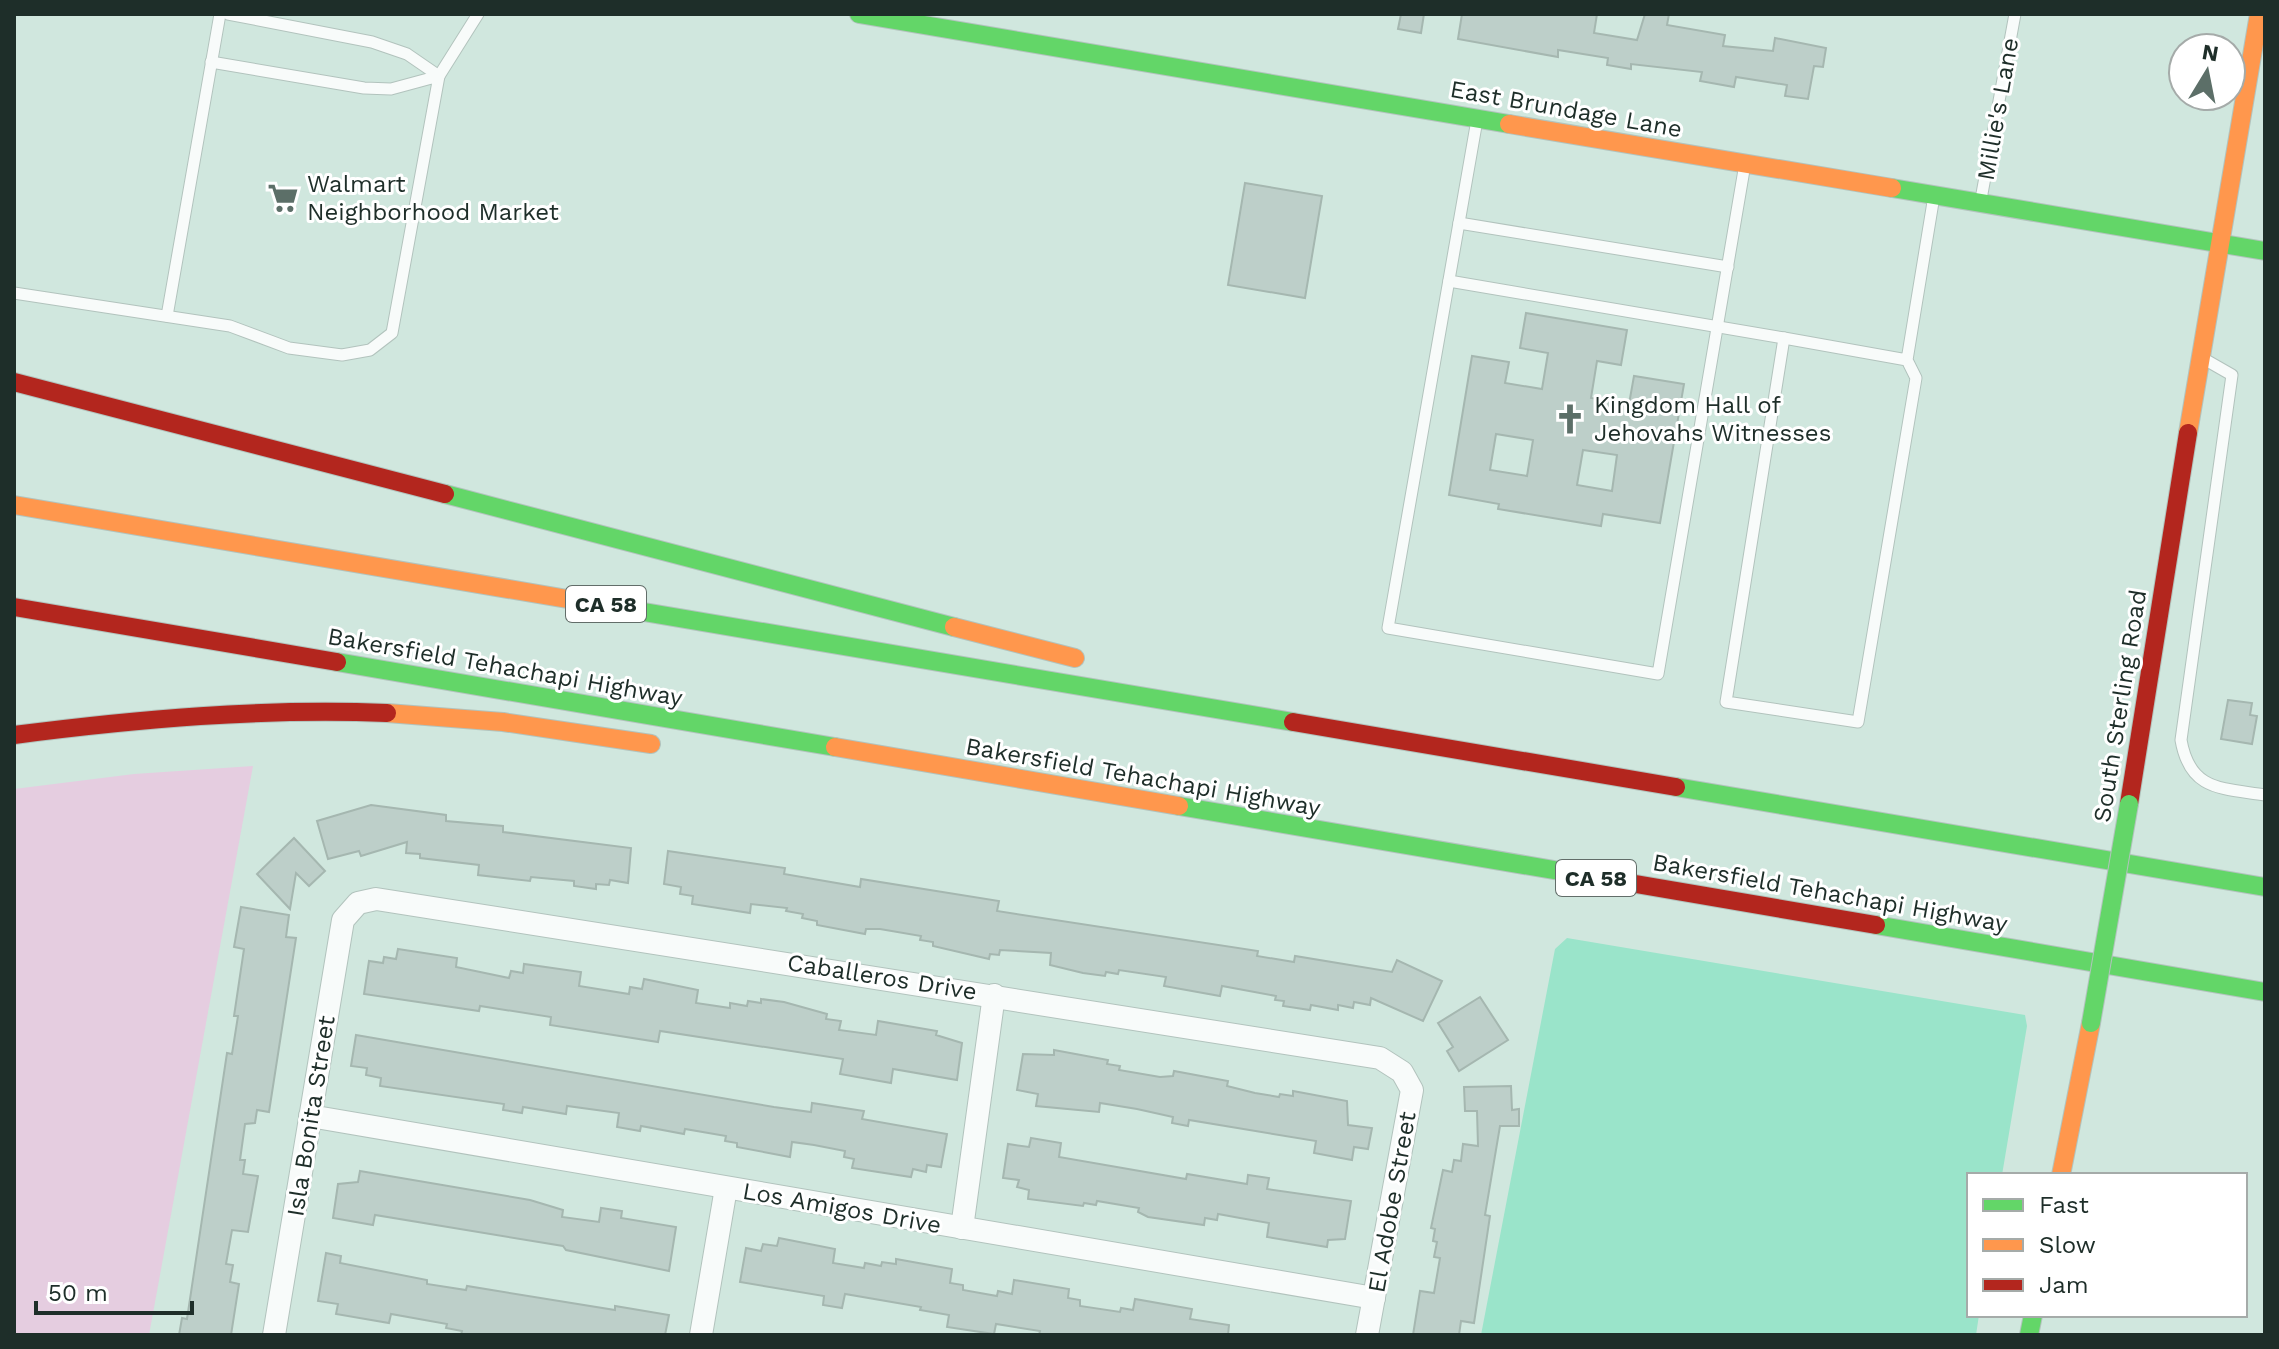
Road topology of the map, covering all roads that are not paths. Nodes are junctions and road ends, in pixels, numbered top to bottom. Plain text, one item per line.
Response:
1 (220, 14) edge
2 (228, 14) edge
3 (478, 14) edge
4 (859, 14) edge
5 (2015, 14) edge
6 (2259, 14) edge
7 (981, 24) edge
8 (211, 62) junction
9 (439, 76) junction
10 (1477, 118) junction
11 (1745, 163) junction
12 (1934, 195) junction
13 (1981, 203) junction
14 (1459, 223) junction
15 (2218, 243) junction
16 (2265, 251) edge
17 (1728, 267) junction
18 (1449, 281) junction
19 (14, 293) edge
20 (167, 316) junction
21 (1718, 327) junction
22 (1784, 338) junction
23 (2200, 356) junction
24 (1907, 360) junction
25 (14, 382) edge
26 (14, 505) edge
27 (14, 607) edge
28 (1099, 665) dead end
29 (1145, 677) dead end
30 (1199, 704) junction
31 (14, 735) edge
32 (672, 747) dead end
33 (927, 764) junction
34 (839, 767) dead end
35 (2265, 795) edge
36 (2265, 887) edge
37 (358, 903) joint
38 (2265, 992) edge
39 (994, 995) junction
40 (1402, 1072) joint
41 (310, 1116) junction
42 (2061, 1173) edge
43 (726, 1188) junction
44 (962, 1228) junction
45 (1374, 1298) junction
46 (274, 1335) edge
47 (701, 1335) edge
48 (1367, 1335) edge

1 - 8 lane
2 - 9 lane
3 - 9 lane
4 - 7 main road, East Brundage Lane
5 - 13 lane, Millie's Lane
6 - 15 main road, South Sterling Road
7 - 10 main road, East Brundage Lane
8 - 9 lane
8 - 20 lane
9 - 20 lane
10 - 11 main road, East Brundage Lane
10 - 14 lane
11 - 12 main road, East Brundage Lane
11 - 17 lane
12 - 13 main road, East Brundage Lane
12 - 24 lane
13 - 15 main road, East Brundage Lane
14 - 17 lane
14 - 18 lane
15 - 16 main road, East Brundage Lane
15 - 23 main road, South Sterling Road
17 - 21 lane
18 - 21 lane
18 - 21 lane
19 - 20 lane
21 - 22 lane
22 - 24 lane
22 - 24 lane
23 - 35 lane
23 - 42 main road, South Sterling Road, bridge
25 - 28 main road
26 - 30 main road, CA 58
27 - 33 main road, Bakersfield Tehachapi Highway / CA 58
29 - 30 main road
30 - 36 main road, CA 58
31 - 32 main road
33 - 34 main road
33 - 38 main road, Bakersfield Tehachapi Highway / CA 58
37 - 39 street, Caballeros Drive
37 - 41 street, Isla Bonita Street
39 - 40 street, Caballeros Drive
39 - 44 street
40 - 45 street, El Adobe Street
41 - 43 street, Los Amigos Drive
41 - 46 street, Isla Bonita Street
43 - 44 street, Los Amigos Drive
43 - 47 street
44 - 45 street, Los Amigos Drive
45 - 48 street, El Adobe Street

